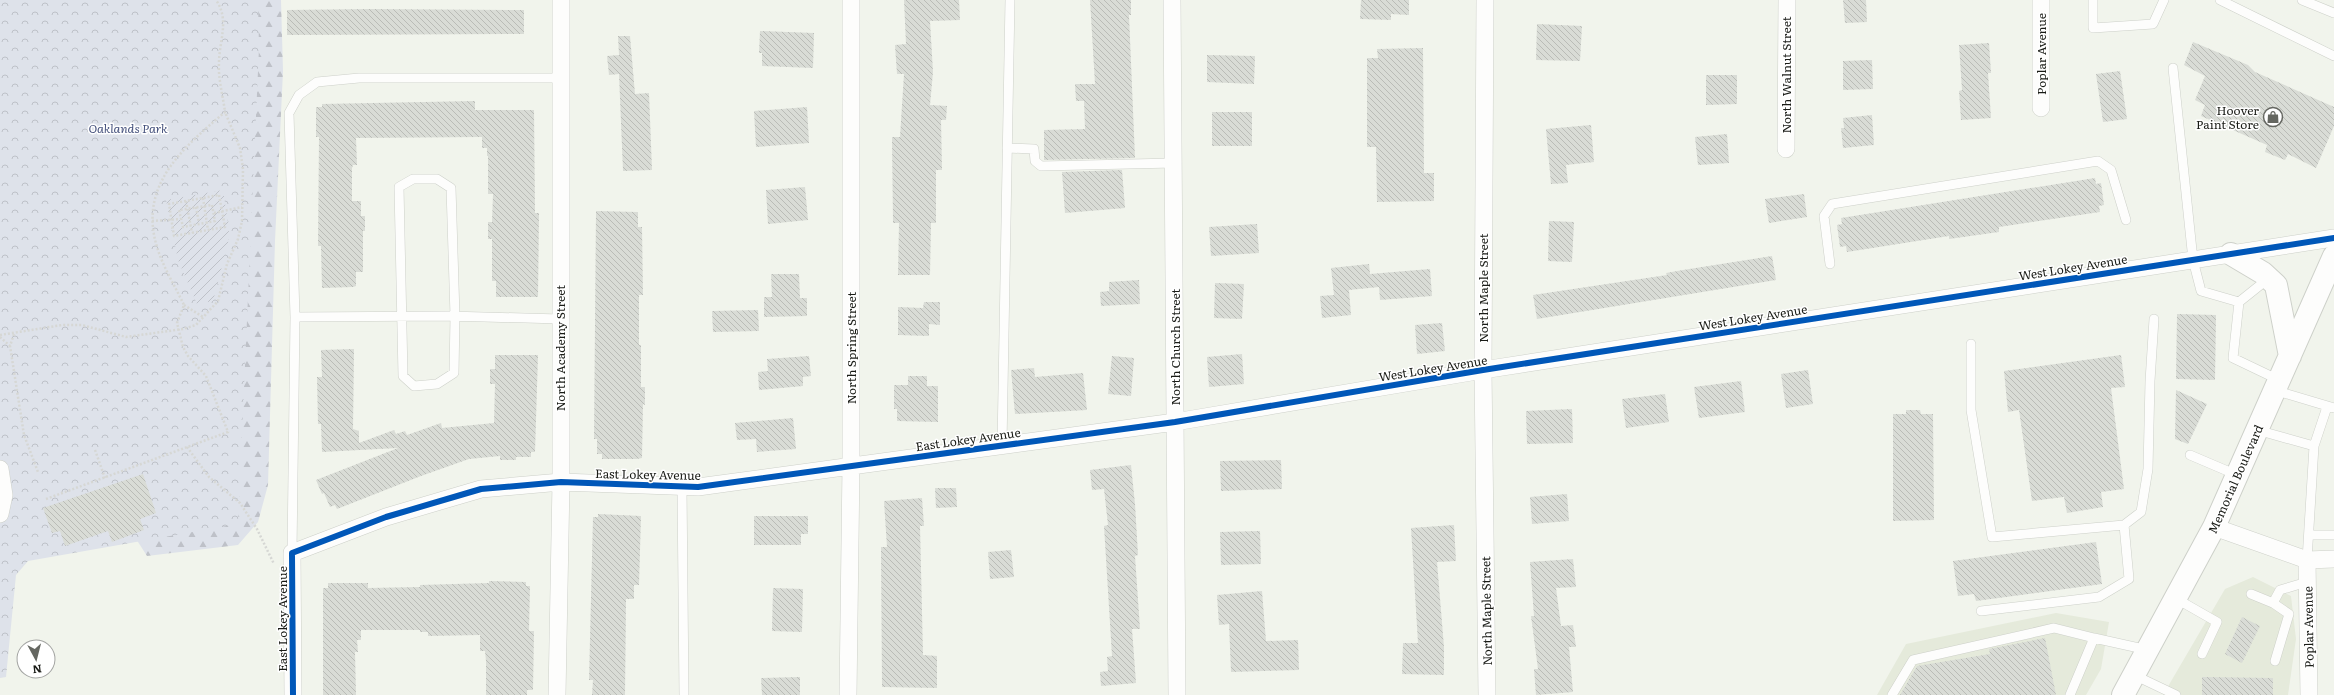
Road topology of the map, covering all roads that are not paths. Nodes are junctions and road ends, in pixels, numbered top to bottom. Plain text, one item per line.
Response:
1 (561, 0) edge
2 (851, 0) edge
3 (1010, 0) edge
4 (1172, 0) edge
5 (1485, 0) edge
6 (1787, 0) edge
7 (2041, 0) edge
8 (2093, 0) edge
9 (2164, 0) edge
10 (2220, 0) edge
11 (2302, 0) edge
12 (2334, 13) edge
13 (2334, 56) edge
14 (2173, 68) dead end
15 (560, 78) junction
16 (2041, 108) dead end
17 (1007, 148) junction
18 (1786, 149) dead end
19 (1174, 163) junction
20 (2126, 220) dead end
21 (2334, 238) edge
22 (2231, 254) junction
23 (2334, 256) edge
24 (2194, 260) junction
25 (1830, 264) dead end
26 (2269, 278) junction
27 (2239, 302) junction
28 (401, 316) junction
29 (455, 316) junction
30 (295, 317) junction
31 (560, 319) junction
32 (2154, 319) dead end
33 (1971, 344) dead end
34 (2290, 356) junction
35 (1483, 370) junction
36 (2277, 385) junction
37 (2331, 408) edge
38 (1175, 422) junction
39 (2257, 430) junction
40 (1002, 445) junction
41 (2314, 446) junction
42 (2190, 455) dead end
43 (851, 465) junction
44 (0, 469) edge
45 (2237, 475) junction
46 (561, 482) junction
47 (682, 486) junction
48 (0, 514) edge
49 (2124, 525) junction
50 (2214, 526) junction
51 (2309, 535) junction
52 (2334, 535) edge
53 (292, 553) junction
54 (2334, 559) edge
55 (2307, 560) junction
56 (2307, 582) junction
57 (2251, 594) dead end
58 (2175, 598) junction
59 (2273, 603) junction
60 (1981, 611) dead end
61 (2094, 638) junction
62 (2148, 650) junction
63 (2202, 654) dead end
64 (2275, 661) dead end
65 (2134, 675) junction
66 (293, 695) edge
67 (557, 695) edge
68 (684, 695) edge
69 (848, 695) edge
70 (1177, 695) edge
71 (1487, 695) edge
72 (1892, 695) edge
73 (2070, 695) edge
74 (2123, 695) edge
75 (2176, 695) edge
76 (2309, 695) edge

1 - 15 street, North Academy Street
2 - 43 street, North Spring Street
3 - 17 lane
4 - 19 street, North Church Street
5 - 35 street, North Maple Street
6 - 18 street, North Walnut Street
7 - 16 street, Poplar Avenue
8 - 9 lane
10 - 13 lane
11 - 12 lane
14 - 24 lane
15 - 30 lane
15 - 31 street, North Academy Street
17 - 19 lane
17 - 40 lane
19 - 38 street, North Church Street
20 - 25 lane
21 - 22 street, West Lokey Avenue
22 - 24 street, West Lokey Avenue
22 - 26 main road
23 - 34 main road, Memorial Boulevard
24 - 27 lane
24 - 35 street, West Lokey Avenue
26 - 27 lane
26 - 34 main road
27 - 36 lane
28 - 29 lane
28 - 29 lane
28 - 29 lane
28 - 30 lane
29 - 31 lane
30 - 53 lane
31 - 46 street, North Academy Street
32 - 49 lane
33 - 49 lane
34 - 36 main road, Memorial Boulevard
35 - 38 street, West Lokey Avenue
35 - 71 street, North Maple Street
36 - 37 lane
36 - 39 main road, Memorial Boulevard
37 - 41 lane
38 - 40 street, East Lokey Avenue
38 - 70 street, North Church Street
39 - 41 lane
39 - 45 main road, Memorial Boulevard
40 - 43 street, East Lokey Avenue
41 - 51 lane
42 - 45 lane
43 - 47 street, East Lokey Avenue
43 - 69 street, North Spring Street
44 - 48 street
45 - 50 main road, Memorial Boulevard
46 - 47 street, East Lokey Avenue
46 - 53 street, East Lokey Avenue
46 - 67 street, North Academy Street
47 - 68 lane
49 - 60 lane
50 - 55 street
50 - 58 main road, Memorial Boulevard
51 - 52 lane
51 - 55 lane
53 - 66 street, East Lokey Avenue
54 - 55 street
55 - 56 street, Poplar Avenue
56 - 59 lane
56 - 76 street, Poplar Avenue
57 - 59 lane
58 - 62 main road, Memorial Boulevard
58 - 63 lane
59 - 64 lane
61 - 62 lane
61 - 72 lane
61 - 73 lane
62 - 65 main road, Memorial Boulevard
65 - 74 main road, Memorial Boulevard
65 - 75 lane

